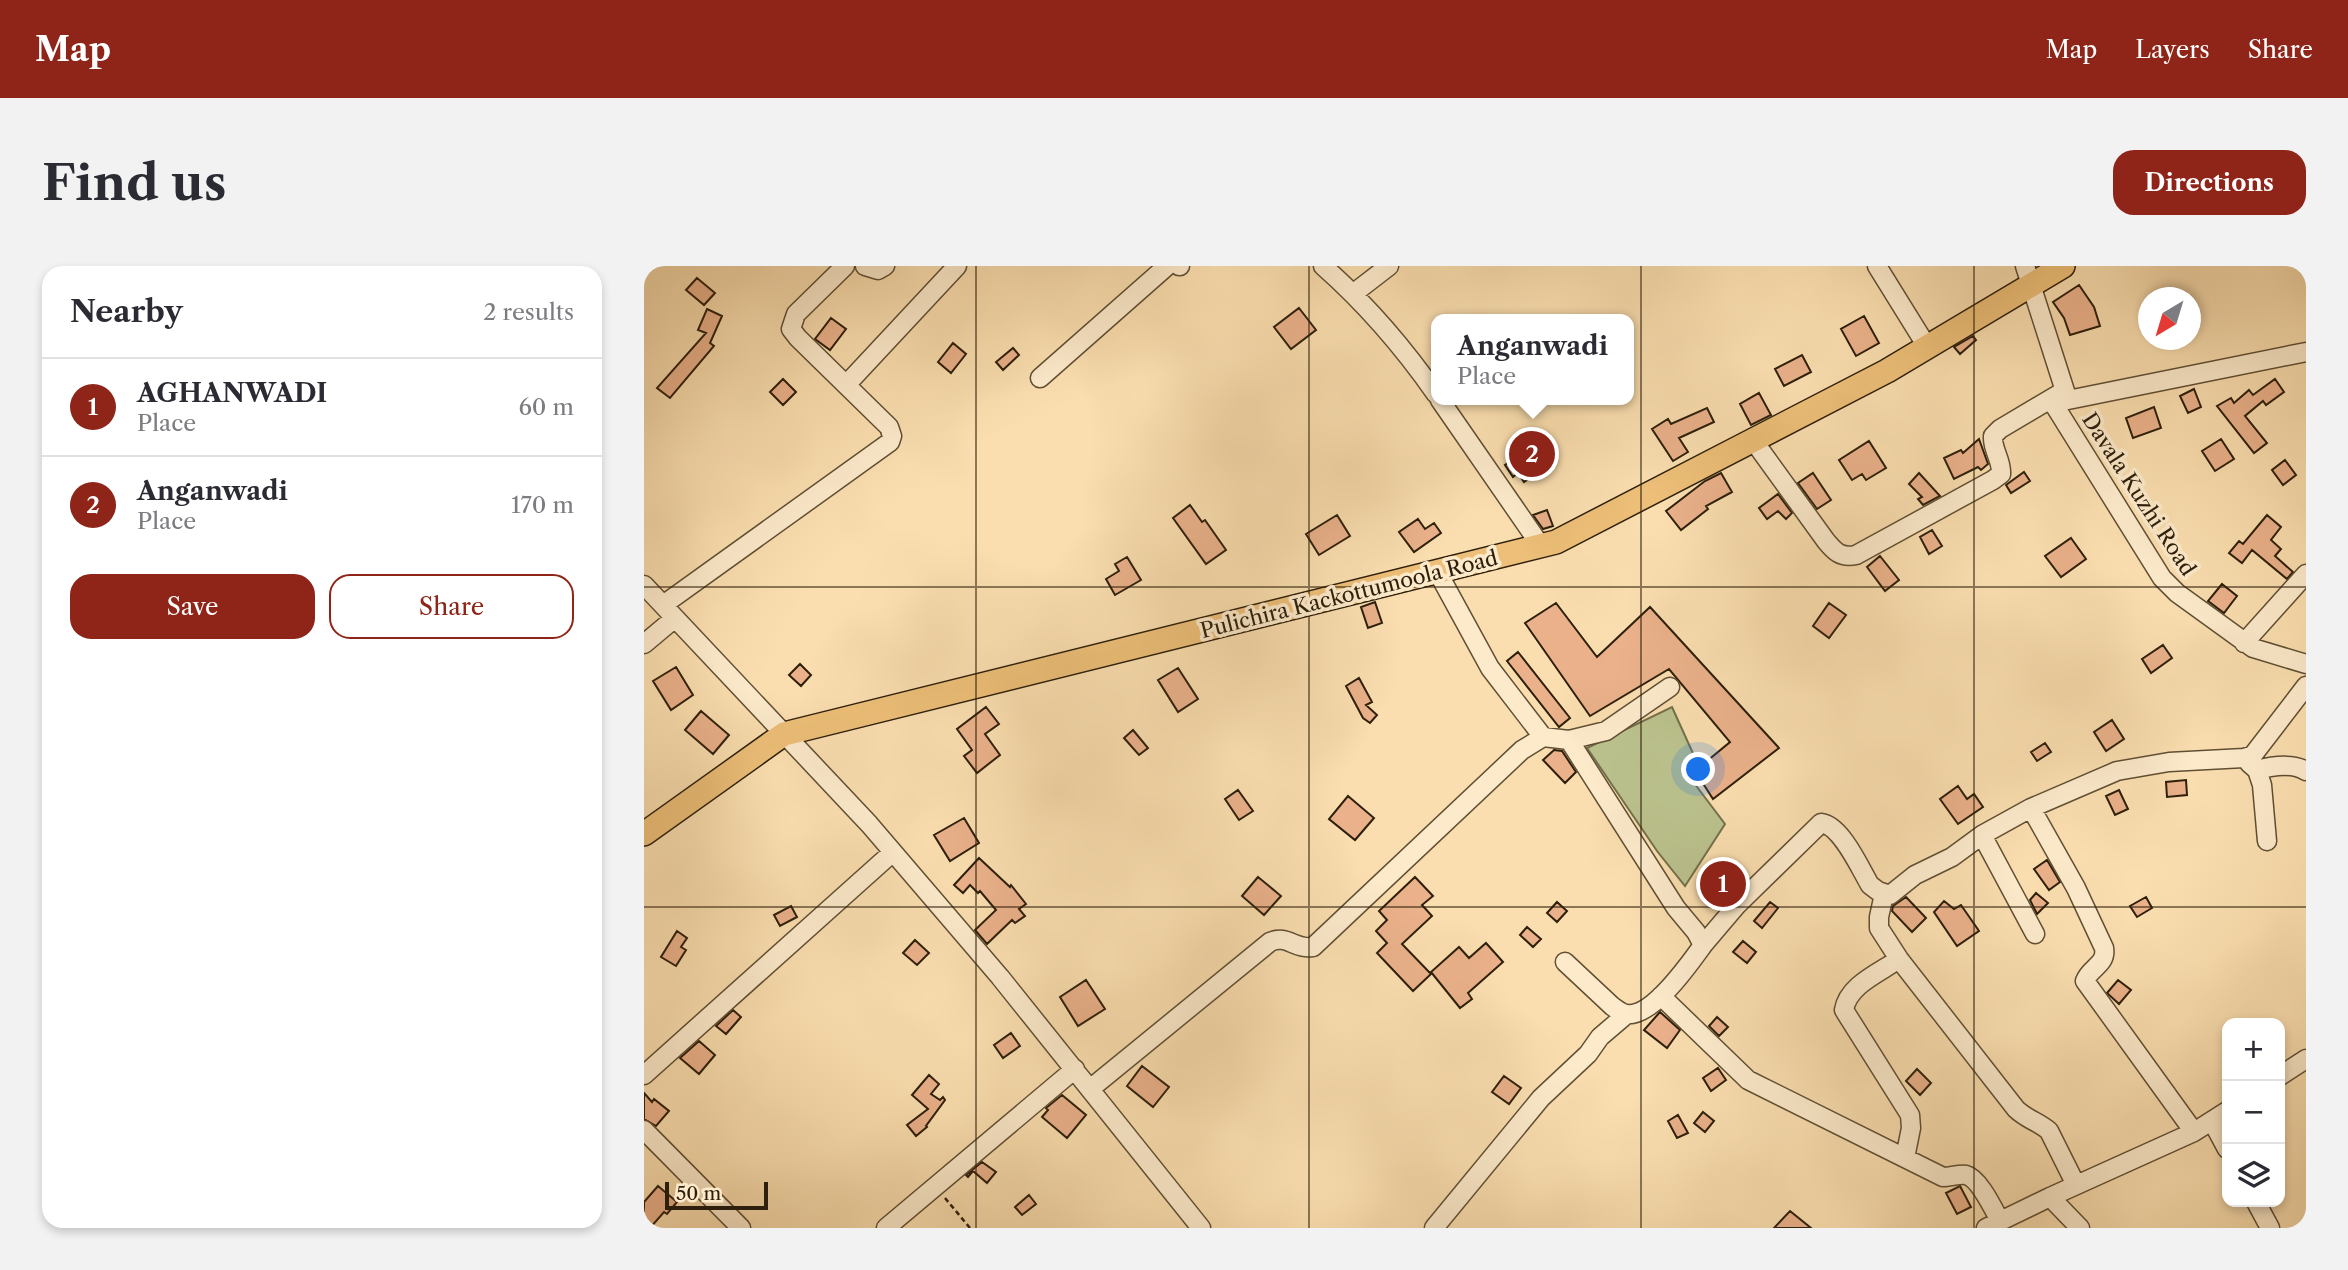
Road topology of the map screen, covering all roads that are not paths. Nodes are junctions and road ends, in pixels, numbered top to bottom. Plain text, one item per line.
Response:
1 (845, 266) edge
2 (865, 266) edge
3 (885, 266) edge
4 (957, 266) edge
5 (1167, 266) edge
6 (1324, 266) edge
7 (1389, 266) edge
8 (1877, 266) edge
9 (2063, 266) edge
10 (2028, 275) edge
11 (1354, 293) junction
12 (1926, 345) junction
13 (2306, 352) edge
14 (1040, 378) dead end
15 (846, 385) junction
16 (1431, 387) edge
17 (2059, 397) junction
18 (1443, 405) edge
19 (1753, 440) junction
20 (1541, 546) junction
21 (1437, 570) junction
22 (2306, 574) edge
23 (644, 585) edge
24 (669, 612) junction
25 (644, 643) edge
26 (2244, 643) junction
27 (2306, 664) edge
28 (2306, 686) edge
29 (1670, 687) dead end
30 (785, 734) junction
31 (1543, 737) junction
32 (1569, 740) junction
33 (2250, 764) junction
34 (2306, 771) edge
35 (2031, 808) junction
36 (644, 834) edge
37 (1982, 835) junction
38 (2267, 841) dead end
39 (893, 852) junction
40 (1884, 894) junction
41 (2035, 934) dead end
42 (1703, 945) junction
43 (1899, 959) junction
44 (1565, 962) dead end
45 (1661, 996) junction
46 (1627, 1014) junction
47 (2306, 1059) edge
48 (1075, 1069) junction
49 (2285, 1073) edge
50 (644, 1075) edge
51 (1090, 1089) junction
52 (2220, 1116) edge
53 (644, 1130) edge
54 (2194, 1132) junction
55 (2226, 1144) edge
56 (1905, 1158) junction
57 (2076, 1185) junction
58 (2050, 1197) junction
59 (2259, 1207) edge
60 (1993, 1225) edge
61 (741, 1228) edge
62 (886, 1228) edge
63 (1201, 1228) edge
64 (1434, 1228) edge
65 (2080, 1228) edge
66 (2270, 1228) edge

1 - 15 street
2 - 3 street
4 - 15 street
5 - 14 street
6 - 11 street
7 - 11 street
8 - 12 street
9 - 10 main road, Pulichira Kackottumoola Road
10 - 12 main road, Pulichira Kackottumoola Road
10 - 17 street, Davala Kuzhi Road
11 - 16 street
12 - 19 main road, Pulichira Kackottumoola Road
13 - 17 street
15 - 24 street
17 - 19 street
17 - 26 street, Davala Kuzhi Road
18 - 20 street
19 - 20 main road, Pulichira Kackottumoola Road
20 - 21 main road, Pulichira Kackottumoola Road
21 - 30 main road, Pulichira Kackottumoola Road
21 - 31 street
22 - 26 street
23 - 24 street
24 - 25 street
24 - 30 street
26 - 27 street, Davala Kuzhi Road
28 - 33 street
29 - 32 street
30 - 36 main road, Pulichira Kackottumoola Road
30 - 39 street
31 - 32 street
31 - 51 street
32 - 42 street
33 - 34 street
33 - 35 street
33 - 38 street
35 - 37 street
35 - 54 street
37 - 40 street
37 - 41 street
39 - 48 street
39 - 50 street
40 - 42 street
40 - 43 street
42 - 45 street
43 - 56 street
43 - 57 street
44 - 46 street
45 - 46 street
45 - 56 street
46 - 64 street
47 - 49 street
48 - 51 street
48 - 62 street
51 - 63 street
52 - 54 street
52 - 55 street
53 - 61 street
54 - 57 street
56 - 60 street
57 - 58 street
58 - 60 street
58 - 65 street
59 - 66 street

